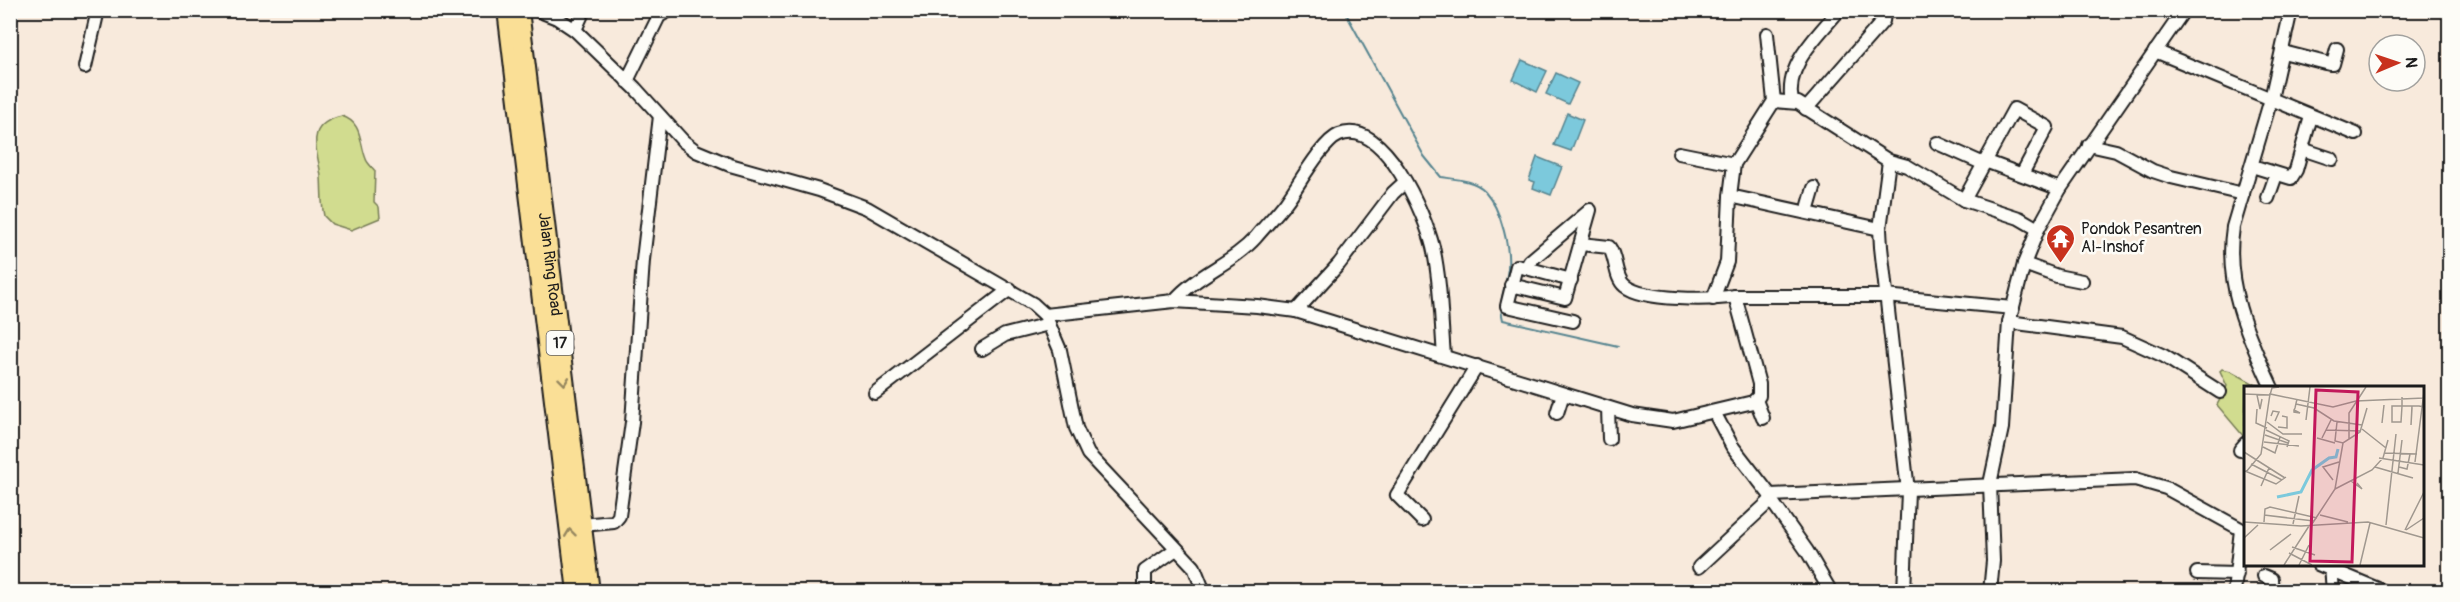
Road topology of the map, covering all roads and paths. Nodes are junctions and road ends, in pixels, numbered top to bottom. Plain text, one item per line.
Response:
1 (98, 10) edge
2 (507, 10) edge
3 (519, 10) edge
4 (537, 10) edge
5 (584, 10) edge
6 (670, 10) edge
7 (1839, 10) edge
8 (1878, 10) edge
9 (2184, 10) edge
10 (2291, 10) edge
11 (574, 30) junction
12 (1767, 34) dead end
13 (2337, 49) dead end
14 (2155, 51) junction
15 (2283, 52) junction
16 (85, 67) dead end
17 (627, 81) junction
18 (2271, 99) junction
19 (1774, 101) junction
20 (1792, 102) junction
21 (1806, 109) junction
22 (660, 116) junction
23 (2310, 120) dead end
24 (2356, 134) dead end
25 (1937, 143) dead end
26 (2089, 145) junction
27 (2302, 149) junction
28 (1679, 153) dead end
29 (2332, 159) dead end
30 (1889, 161) junction
31 (1985, 163) junction
32 (1734, 164) junction
33 (2252, 166) junction
34 (2022, 174) junction
35 (2276, 175) junction
36 (1405, 182) junction
37 (1814, 188) dead end
38 (2060, 189) junction
39 (2243, 194) junction
40 (1730, 196) junction
41 (2268, 198) dead end
42 (1964, 200) junction
43 (1806, 212) junction
44 (2038, 229) junction
45 (1880, 230) junction
46 (1581, 244) junction
47 (2024, 264) junction
48 (1526, 268) junction
49 (1570, 280) junction
50 (2082, 281) dead end
51 (1511, 285) junction
52 (1010, 289) junction
53 (1735, 296) junction
54 (1885, 296) junction
55 (1713, 299) junction
56 (1174, 301) junction
57 (2013, 308) junction
58 (1296, 311) junction
59 (1047, 320) junction
60 (1573, 321) dead end
61 (2010, 322) junction
62 (982, 349) dead end
63 (1444, 356) junction
64 (1479, 367) junction
65 (2272, 386) edge
66 (2220, 392) dead end
67 (875, 393) dead end
68 (1563, 394) junction
69 (1756, 400) junction
70 (1608, 408) junction
71 (1714, 411) junction
72 (1557, 412) dead end
73 (1763, 418) dead end
74 (1609, 439) dead end
75 (1990, 484) junction
76 (1908, 491) junction
77 (1771, 498) junction
78 (1422, 520) dead end
79 (582, 525) junction
80 (2243, 531) edge
81 (1176, 549) junction
82 (1699, 567) dead end
83 (2331, 568) edge
84 (2197, 573) dead end
85 (2236, 573) junction
86 (2264, 576) dead end
87 (577, 591) edge
88 (591, 591) edge
89 (1145, 591) edge
90 (1204, 591) edge
91 (1831, 591) edge
92 (1904, 591) edge
93 (1990, 591) edge
94 (2234, 591) edge
95 (2272, 591) edge
96 (2333, 591) edge
97 (2385, 591) edge

1 - 16 street
87 -> 2 highway, Jalan Ring Road / 17
3 -> 79 highway, Jalan Ring Road / 17
4 - 11 street
5 - 11 street
6 - 17 street
7 - 20 street
8 - 21 street
9 - 14 street
10 - 15 street
11 - 17 street
12 - 19 street
13 - 15 street
14 - 18 street
14 - 26 street
15 - 18 street
17 - 22 street
18 - 24 street
18 - 33 street
19 - 20 street
19 - 32 street
20 - 21 street
21 - 30 street
22 - 52 street
22 - 79 street
23 - 27 street
25 - 31 street
26 - 38 street
26 - 39 street
27 - 29 street
27 - 35 street
28 - 32 street
30 - 42 street
30 - 45 street
31 - 34 street
31 - 34 street
31 - 42 street
32 - 40 street
33 - 35 street
33 - 39 street
34 - 38 street
35 - 41 street
36 - 56 street
36 - 58 street
36 - 63 street
37 - 43 street
38 - 44 street
39 - 65 street
40 - 43 street
40 - 55 street
42 - 44 street
43 - 45 street
44 - 47 street
45 - 54 street
46 - 48 street
46 - 49 street
46 - 55 street
47 - 50 street
47 - 57 street
48 - 49 street
48 - 51 street
49 - 51 street
51 - 60 street
52 - 59 street
52 - 67 street
53 - 54 street
53 - 55 street
53 - 69 street
54 - 57 street
54 - 76 street
56 - 58 street
56 - 59 street
57 - 61 street
58 - 63 street
59 - 62 street
59 - 81 street
61 - 66 street
61 - 75 street
63 - 64 street
64 - 68 street
64 - 78 street
68 - 70 street
68 - 72 street
69 - 71 street
69 - 73 street
70 - 71 street
70 - 74 street
71 - 77 street
75 - 76 street
75 - 80 street
75 - 93 street
76 - 77 street
76 - 92 street
77 - 82 street
77 - 91 street
79 - 88 highway, Jalan Ring Road / 17
80 - 85 street
81 - 89 street
81 - 90 street
83 - 96 street
83 - 97 street
84 - 85 street
85 - 94 street
86 - 95 street

